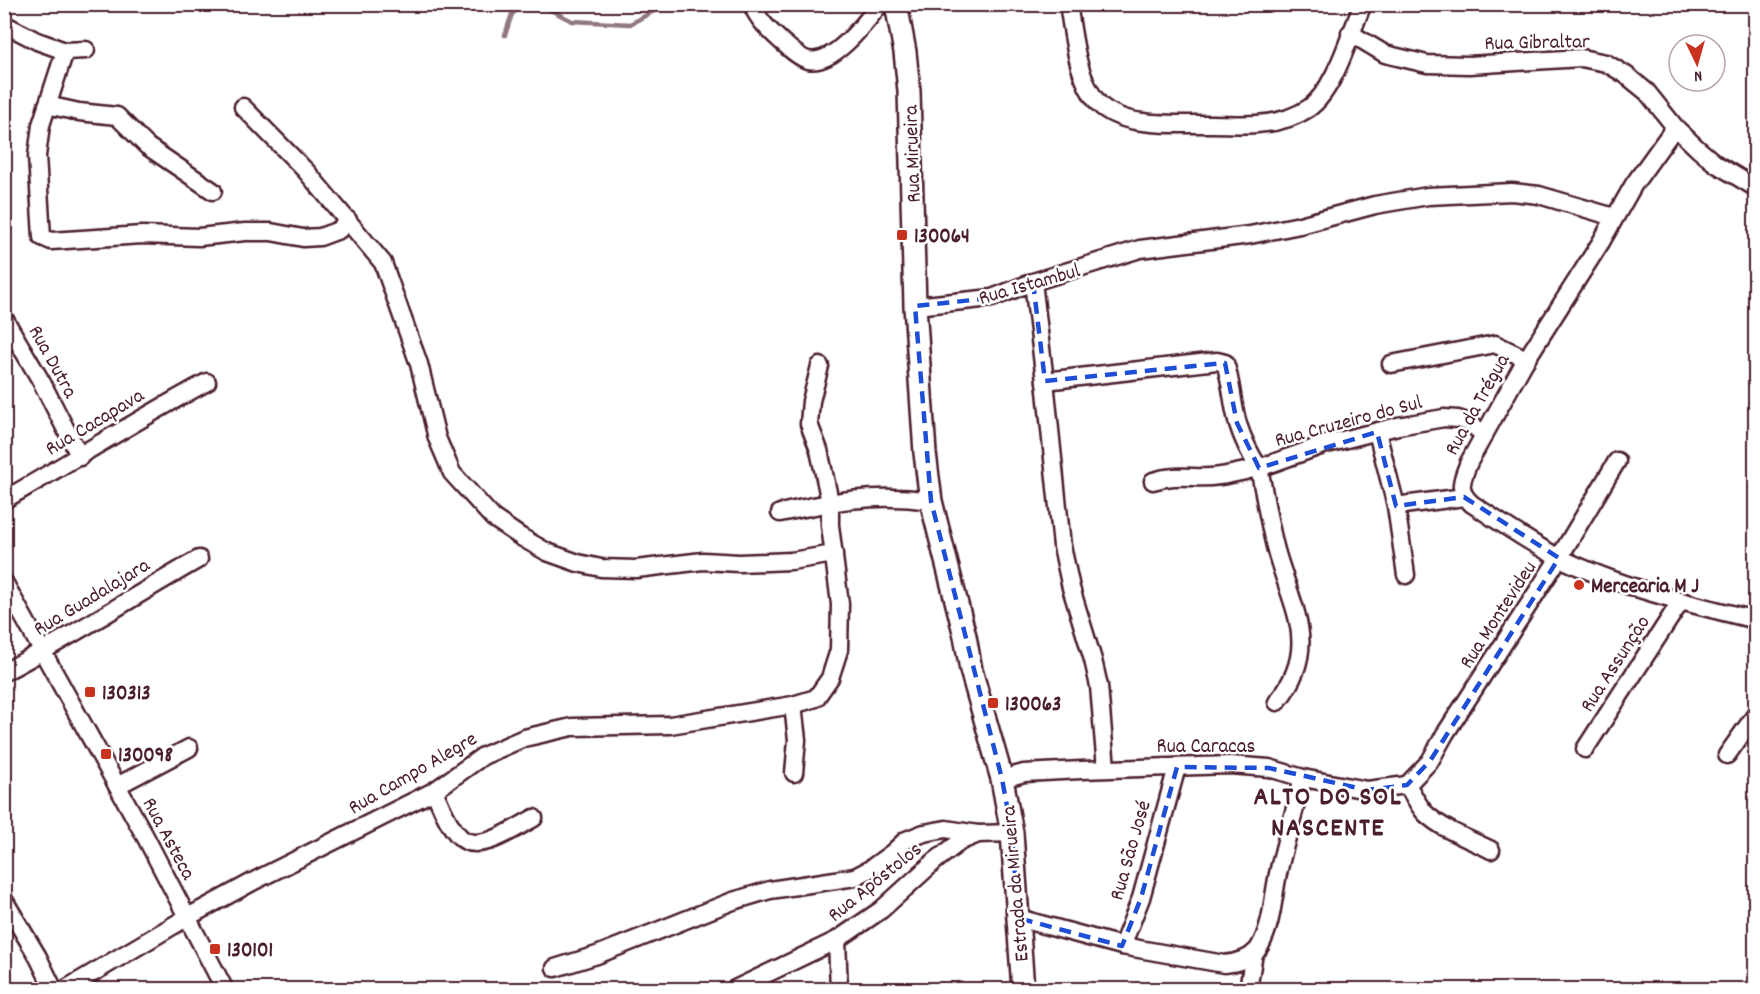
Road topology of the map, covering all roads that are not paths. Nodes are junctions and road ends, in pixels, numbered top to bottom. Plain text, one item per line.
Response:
1 (752, 4) edge
2 (880, 4) edge
3 (896, 4) edge
4 (1068, 4) edge
5 (1363, 4) edge
6 (4, 24) edge
7 (1350, 33) junction
8 (86, 50) dead end
9 (65, 51) junction
10 (47, 105) junction
11 (243, 107) dead end
12 (1675, 127) junction
13 (1755, 188) edge
14 (213, 191) dead end
15 (1614, 217) junction
16 (348, 220) junction
17 (1033, 282) junction
18 (915, 306) junction
19 (4, 318) edge
20 (1527, 359) junction
21 (1391, 364) dead end
22 (820, 366) dead end
23 (207, 381) dead end
24 (1045, 381) junction
25 (1377, 432) junction
26 (1484, 435) junction
27 (80, 457) junction
28 (1617, 461) dead end
29 (1259, 468) junction
30 (1153, 481) dead end
31 (1464, 497) junction
32 (4, 500) edge
33 (931, 501) junction
34 (830, 502) junction
35 (1396, 506) junction
36 (780, 513) dead end
37 (834, 554) junction
38 (1559, 558) junction
39 (199, 559) dead end
40 (1406, 575) dead end
41 (4, 582) edge
42 (1681, 602) junction
43 (1755, 620) edge
44 (43, 651) junction
45 (4, 672) edge
46 (1277, 702) dead end
47 (793, 705) junction
48 (1755, 714) edge
49 (189, 748) dead end
50 (1585, 749) dead end
51 (1727, 754) dead end
52 (1177, 767) junction
53 (1106, 768) junction
54 (794, 773) dead end
55 (1303, 778) junction
56 (1002, 779) junction
57 (1407, 785) junction
58 (117, 786) junction
59 (434, 791) junction
60 (534, 818) dead end
61 (1012, 833) junction
62 (978, 834) junction
63 (1491, 850) dead end
64 (4, 900) edge
65 (186, 918) junction
66 (1018, 918) junction
67 (837, 940) junction
68 (1122, 946) junction
69 (1254, 953) junction
70 (555, 968) dead end
71 (54, 990) edge
72 (64, 990) edge
73 (225, 990) edge
74 (733, 990) edge
75 (839, 990) edge
76 (1023, 990) edge
77 (1248, 990) edge

1 - 2 street
3 - 18 main road, Rua Mirueira
4 - 7 street
5 - 7 street
6 - 9 street
7 - 12 street, Rua Gibraltar
8 - 9 street
9 - 10 street
10 - 14 street
10 - 16 street
11 - 16 street
12 - 13 street, Rua Gibraltar
12 - 15 street, Rua da Trégua
15 - 17 street, Rua Istambul
15 - 20 street, Rua da Trégua
16 - 37 street
17 - 18 street, Rua Istambul
17 - 24 street
18 - 33 main road
19 - 27 street, Rua Dutra
20 - 21 street
20 - 26 street, Rua da Trégua
22 - 34 street
23 - 27 street, Rua Cacapava
24 - 29 street, Rua Cruzeiro do Sul
24 - 53 street
25 - 26 street, Rua Cruzeiro do Sul
25 - 29 street, Rua Cruzeiro do Sul
25 - 35 street
26 - 31 street, Rua da Trégua
27 - 32 street, Rua Cacapava
28 - 38 street, Rua Montevideu
29 - 30 street
29 - 46 street
31 - 35 street
31 - 38 street
33 - 34 street
33 - 56 main road
34 - 36 street
34 - 37 street
35 - 40 street
37 - 47 street, Rua Campo Alegre
38 - 42 street
38 - 57 street, Rua Montevideu
39 - 44 street, Rua Guadalajara
41 - 44 street, Rua Asteca
42 - 43 street
42 - 50 street, Rua Assunção
44 - 45 street, Rua Guadalajara
44 - 58 street, Rua Asteca
47 - 54 street
47 - 59 street, Rua Campo Alegre
48 - 51 street
49 - 58 street
52 - 53 street, Rua Caracas
52 - 55 street, Rua Caracas
52 - 68 street, Rua São José
53 - 56 street, Rua Caracas
55 - 57 street, Rua Caracas
55 - 69 street
56 - 61 main road, Estrada da Mirueira
57 - 63 street
58 - 65 street, Rua Asteca
59 - 60 street
59 - 65 street, Rua Campo Alegre
61 - 62 street, Rua Apóstolos
61 - 66 main road, Estrada da Mirueira
62 - 67 street, Rua Apóstolos
62 - 70 street
64 - 71 street
65 - 72 street, Rua Campo Alegre
65 - 73 street, Rua Asteca
66 - 68 street
66 - 76 main road, Estrada da Mirueira
67 - 74 street, Rua Apóstolos
67 - 75 street
68 - 69 street
69 - 77 street

